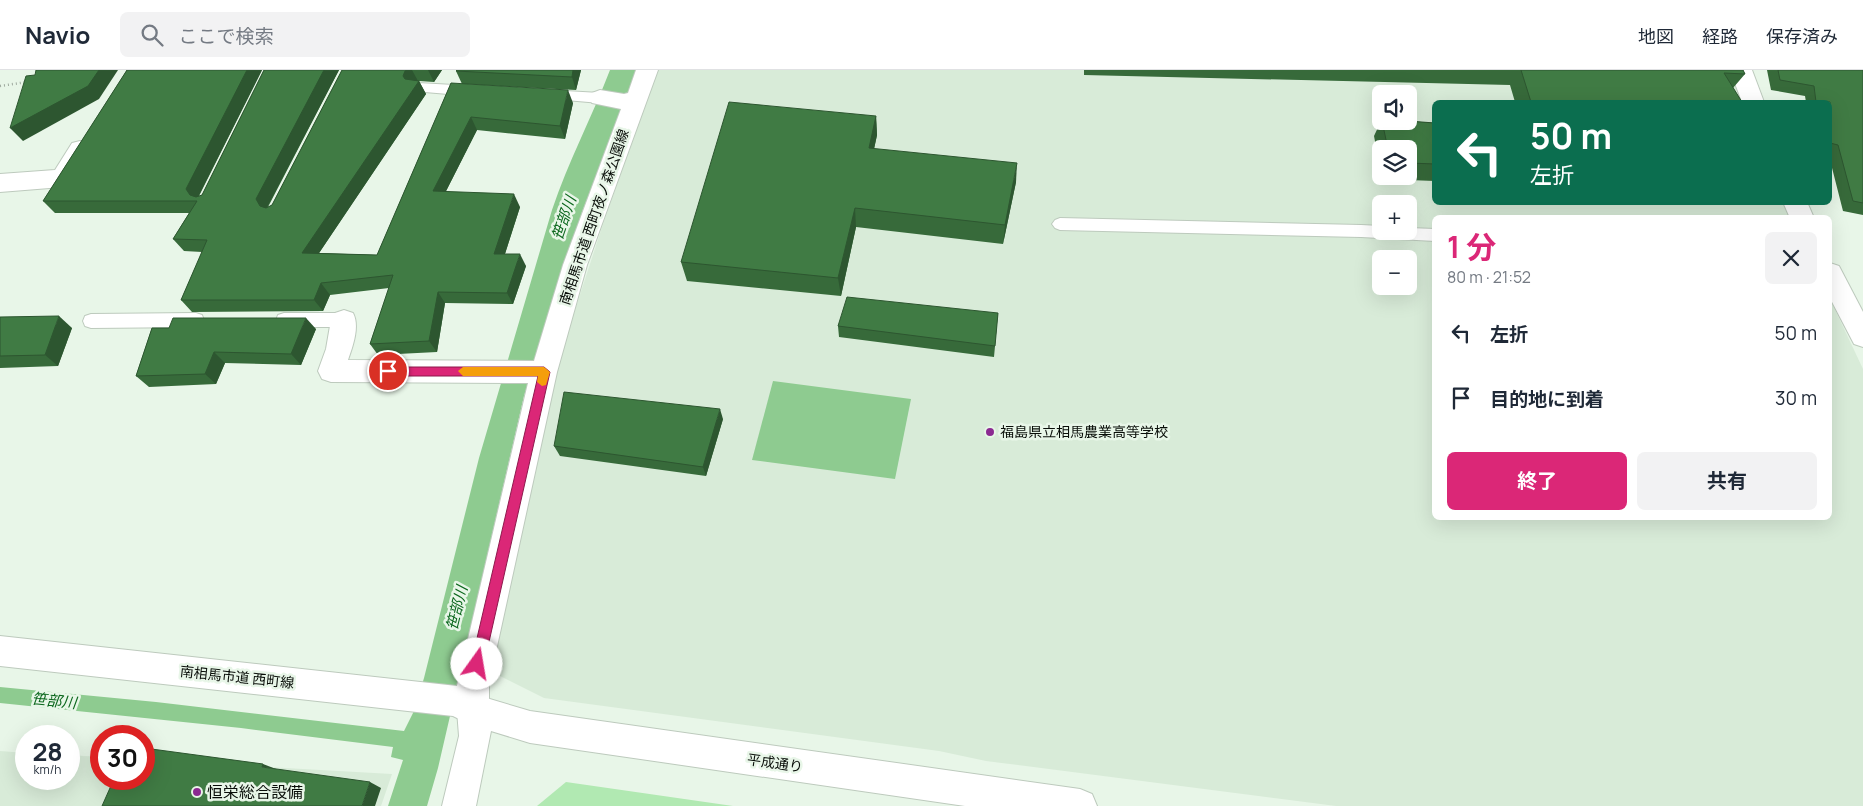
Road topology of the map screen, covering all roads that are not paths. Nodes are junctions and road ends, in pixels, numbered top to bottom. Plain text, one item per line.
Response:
1 (647, 70) edge
2 (1741, 70) edge
3 (418, 88) edge
4 (485, 92) edge
5 (533, 94) edge
6 (600, 98) joint
7 (631, 100) junction
8 (1752, 100) edge
9 (93, 131) edge
10 (0, 183) edge
11 (1060, 224) dead end
12 (1432, 235) edge
13 (1832, 277) edge
14 (208, 320) edge
15 (266, 320) edge
16 (344, 320) joint
17 (91, 321) dead end
18 (1863, 337) edge
19 (541, 372) junction
20 (0, 651) edge
21 (464, 706) junction
22 (459, 806) edge
23 (1080, 806) edge

1 - 7 street, 南相馬市道 西町夜ノ森公園線
2 - 8 street
3 - 4 lane
5 - 6 lane
6 - 7 street
7 - 19 street, 南相馬市道 西町夜ノ森公園線
9 - 10 street
11 - 12 lane
13 - 18 street
14 - 17 lane
15 - 16 lane
16 - 19 street
19 - 21 street, 南相馬市道 西町夜ノ森公園線
20 - 21 street, 南相馬市道 西町線
21 - 22 street, 南相馬市道 西町夜ノ森公園線
21 - 23 street, 平成通り

